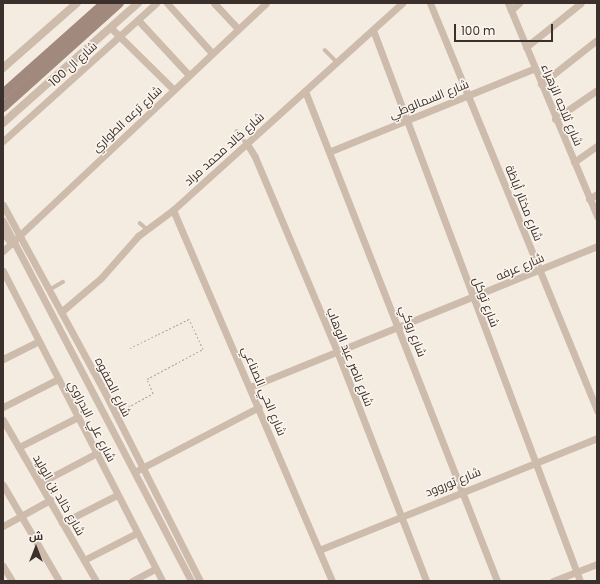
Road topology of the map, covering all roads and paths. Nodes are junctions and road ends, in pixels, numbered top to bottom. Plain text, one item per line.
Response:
1 (77, 3) edge
2 (105, 3) edge
3 (119, 3) edge
4 (138, 3) edge
5 (156, 3) edge
6 (167, 3) edge
7 (214, 3) edge
8 (265, 3) edge
9 (402, 3) edge
10 (430, 3) edge
11 (519, 3) edge
12 (581, 3) edge
13 (510, 6) edge
14 (138, 20) junction
15 (110, 28) junction
16 (238, 29) junction
17 (373, 30) junction
18 (120, 37) junction
19 (597, 40) edge
20 (526, 47) junction
21 (325, 50) dead end
22 (212, 53) junction
23 (338, 62) junction
24 (3, 68) edge
25 (535, 68) junction
26 (190, 75) junction
27 (541, 84) junction
28 (174, 90) junction
29 (597, 90) edge
30 (306, 91) junction
31 (3, 94) edge
32 (468, 95) junction
33 (3, 107) edge
34 (555, 119) junction
35 (407, 120) junction
36 (3, 123) edge
37 (237, 131) dead end
38 (3, 141) edge
39 (247, 144) junction
40 (597, 146) edge
41 (331, 151) junction
42 (574, 162) junction
43 (597, 194) edge
44 (590, 199) junction
45 (3, 205) edge
46 (173, 210) junction
47 (597, 216) edge
48 (3, 221) edge
49 (140, 223) dead end
50 (147, 229) junction
51 (3, 233) edge
52 (16, 240) junction
53 (597, 246) edge
54 (3, 251) edge
55 (539, 270) junction
56 (3, 271) edge
57 (63, 282) dead end
58 (49, 290) junction
59 (473, 298) junction
60 (61, 312) junction
61 (400, 327) junction
62 (39, 341) junction
63 (130, 348) dead end
64 (336, 351) junction
65 (3, 359) edge
66 (58, 379) junction
67 (250, 387) junction
68 (3, 407) edge
69 (259, 407) junction
70 (597, 411) edge
71 (115, 414) junction
72 (78, 417) junction
73 (3, 420) edge
74 (597, 438) edge
75 (19, 447) junction
76 (97, 453) junction
77 (536, 460) junction
78 (142, 468) junction
79 (135, 472) junction
80 (40, 483) junction
81 (3, 486) edge
82 (462, 490) junction
83 (117, 495) junction
84 (50, 500) junction
85 (21, 516) junction
86 (402, 516) junction
87 (62, 523) junction
88 (3, 526) edge
89 (137, 533) junction
90 (319, 550) junction
91 (84, 560) junction
92 (597, 564) edge
93 (3, 566) edge
94 (156, 569) junction
95 (576, 572) junction
96 (568, 578) edge
97 (12, 581) edge
98 (59, 581) edge
99 (96, 581) edge
100 (132, 581) edge
101 (162, 581) edge
102 (191, 581) edge
103 (200, 581) edge
104 (332, 581) edge
105 (426, 581) edge
106 (497, 581) edge
107 (553, 581) edge
108 (580, 581) edge

1 - 24 street
2 - 31 main road
3 - 33 main road
4 - 15 street
5 - 14 street, شارع ال 100
6 - 22 street
7 - 16 street
8 - 16 street, شارع ترعه الطواري
9 - 17 street, شارع خالد محمد مراد
10 - 32 street, شارع مختار أباظة
11 - 13 street
12 - 20 street
13 - 20 street, شارع ثلاجه الزهراء
14 - 18 street, شارع ال 100
14 - 26 street
15 - 18 street
15 - 36 street
16 - 22 street, شارع ترعه الطواري
17 - 23 street, شارع خالد محمد مراد
17 - 35 street, شارع توكل
18 - 28 street
18 - 38 street, شارع ال 100
19 - 27 street
20 - 25 street, شارع ثلاجه الزهراء
21 - 23 lane
22 - 26 street, شارع ترعه الطواري
23 - 30 street, شارع خالد محمد مراد
25 - 27 street, شارع ثلاجه الزهراء
25 - 32 street, شارع السمالوطي
26 - 28 street, شارع ترعه الطواري
27 - 34 street, شارع ثلاجه الزهراء
28 - 52 street, شارع ترعه الطواري
29 - 34 street
30 - 39 street, شارع خالد محمد مراد
30 - 41 street, شارع روكي
32 - 35 street, شارع السمالوطي
32 - 55 street, شارع مختار أباظة
34 - 42 street, شارع ثلاجه الزهراء
35 - 41 street, شارع السمالوطي
35 - 59 street, شارع توكل
37 - 39 lane
39 - 46 street, شارع خالد محمد مراد
39 - 64 street, شارع ناصر عبد الوهاب
40 - 42 street
41 - 61 street, شارع روكي
42 - 44 street, شارع ثلاجه الزهراء
43 - 44 street
44 - 47 street, شارع ثلاجه الزهراء
45 - 52 street, شارع الصفوه
46 - 50 street, شارع خالد محمد مراد
46 - 67 street, شارع الحي الصناعي
48 - 52 street, شارع الصفوه
49 - 50 lane
50 - 60 street, شارع خالد محمد مراد
51 - 52 street
52 - 54 street, شارع ترعه الطواري
52 - 58 street, شارع الصفوه
52 - 79 street, شارع الصفوه
53 - 55 street, شارع عرفه
55 - 59 street, شارع عرفه
55 - 70 street, شارع مختار أباظة
56 - 62 street, شارع علي البدراوي
57 - 58 lane
58 - 60 street, شارع الصفوه
59 - 61 street, شارع عرفه
59 - 77 street, شارع توكل
60 - 71 street, شارع الصفوه
61 - 64 street, شارع عرفه
61 - 82 street, شارع روكي
62 - 65 street
62 - 66 street, شارع علي البدراوي
63 - 71 path
64 - 67 street, شارع عرفه
64 - 86 street, شارع ناصر عبد الوهاب
66 - 68 street
66 - 72 street, شارع علي البدراوي
67 - 69 street, شارع الحي الصناعي
69 - 78 street
69 - 90 street, شارع الحي الصناعي
71 - 78 street, شارع الصفوه
72 - 75 street
72 - 76 street, شارع علي البدراوي
73 - 75 street, شارع خالد بن الوليد
74 - 77 street, شارع توروود
75 - 80 street, شارع خالد بن الوليد
76 - 80 street
76 - 83 street, شارع علي البدراوي
77 - 82 street, شارع توروود
77 - 95 street, شارع توكل
78 - 79 street
78 - 103 street, شارع الصفوه
79 - 102 street, شارع الصفوه
80 - 84 street, شارع خالد بن الوليد
81 - 85 street
82 - 86 street, شارع توروود
82 - 106 street, شارع روكي
83 - 87 street
83 - 89 street, شارع علي البدراوي
84 - 85 street
84 - 87 street, شارع خالد بن الوليد
85 - 88 street
85 - 98 street
86 - 90 street, شارع توروود
86 - 105 street, شارع ناصر عبد الوهاب
87 - 91 street, شارع خالد بن الوليد
89 - 91 street
89 - 94 street, شارع علي البدراوي
90 - 104 street, شارع الحي الصناعي
91 - 99 street, شارع خالد بن الوليد
92 - 95 street
93 - 97 street
94 - 100 street
94 - 101 street, شارع علي البدراوي
95 - 96 street
95 - 108 street, شارع توكل
96 - 107 street

